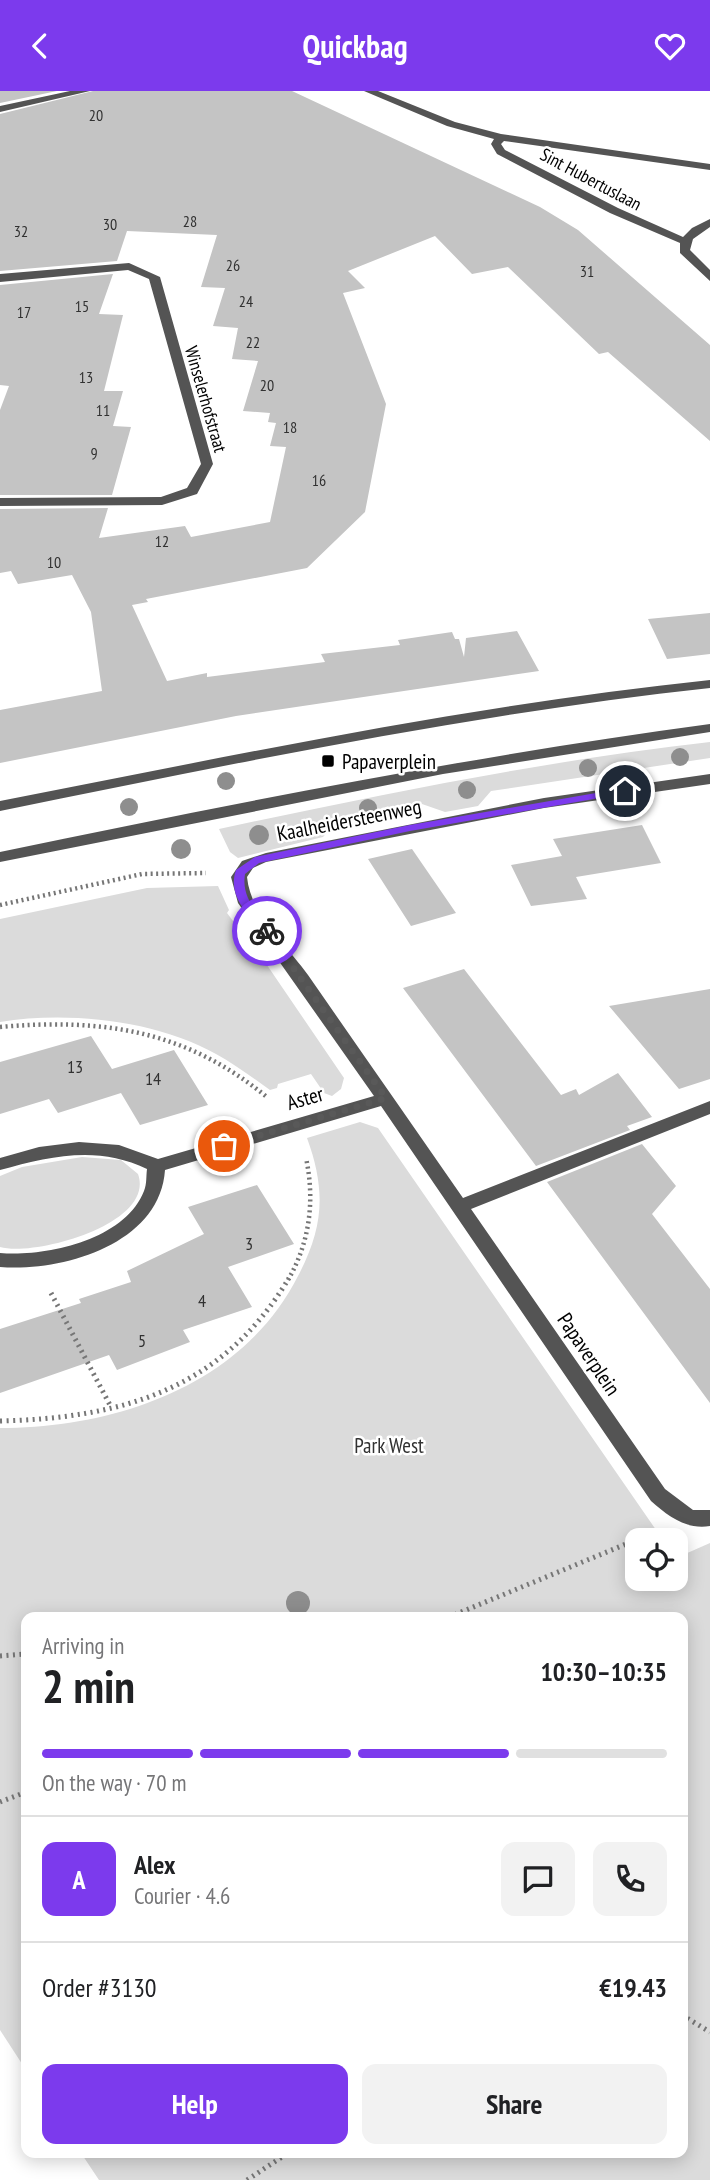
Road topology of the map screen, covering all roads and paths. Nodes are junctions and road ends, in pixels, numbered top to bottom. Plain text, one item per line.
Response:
1 (85, 91) edge
2 (369, 91) edge
3 (0, 109) edge
4 (501, 137) junction
5 (710, 167) edge
6 (710, 222) edge
7 (684, 241) junction
8 (710, 277) edge
9 (0, 278) edge
10 (0, 502) edge
11 (710, 684) edge
12 (710, 728) edge
13 (710, 779) edge
14 (0, 806) edge
15 (0, 856) edge
16 (240, 873) junction
17 (0, 905) edge
18 (0, 1027) edge
19 (386, 1098) junction
20 (710, 1107) edge
21 (291, 1126) junction
22 (0, 1164) edge
23 (156, 1166) junction
24 (461, 1206) junction
25 (0, 1261) edge
26 (34, 1262) junction
27 (111, 1407) junction
28 (0, 1422) edge
29 (700, 1518) edge
30 (462, 1612) edge
31 (21, 1654) edge
32 (0, 1656) edge
33 (21, 1793) edge
34 (0, 1802) edge
35 (688, 2019) edge
36 (710, 2032) edge
37 (280, 2158) edge
38 (247, 2180) edge

1 - 3 street
2 - 4 street, Sint Hubertuslaan
4 - 5 street, Sint Hubertuslaan
4 - 7 street, Sint Hubertuslaan
6 - 7 street
7 - 8 street
9 - 10 street, Winselerhofstraat
11 - 14 street
12 - 15 street, Kaalheidersteenweg
13 - 16 street, Kaalheidersteenweg
16 - 17 path
16 - 19 street, Papaverplein
18 - 21 path
19 - 21 street, Aster
19 - 24 street, Papaverplein
20 - 24 street
21 - 23 street, Aster
21 - 27 path
22 - 23 street
23 - 26 street
24 - 29 street, Papaverplein
25 - 26 street
26 - 27 path
27 - 28 path
29 - 30 path
31 - 32 path
33 - 34 path
35 - 36 path
37 - 38 path

